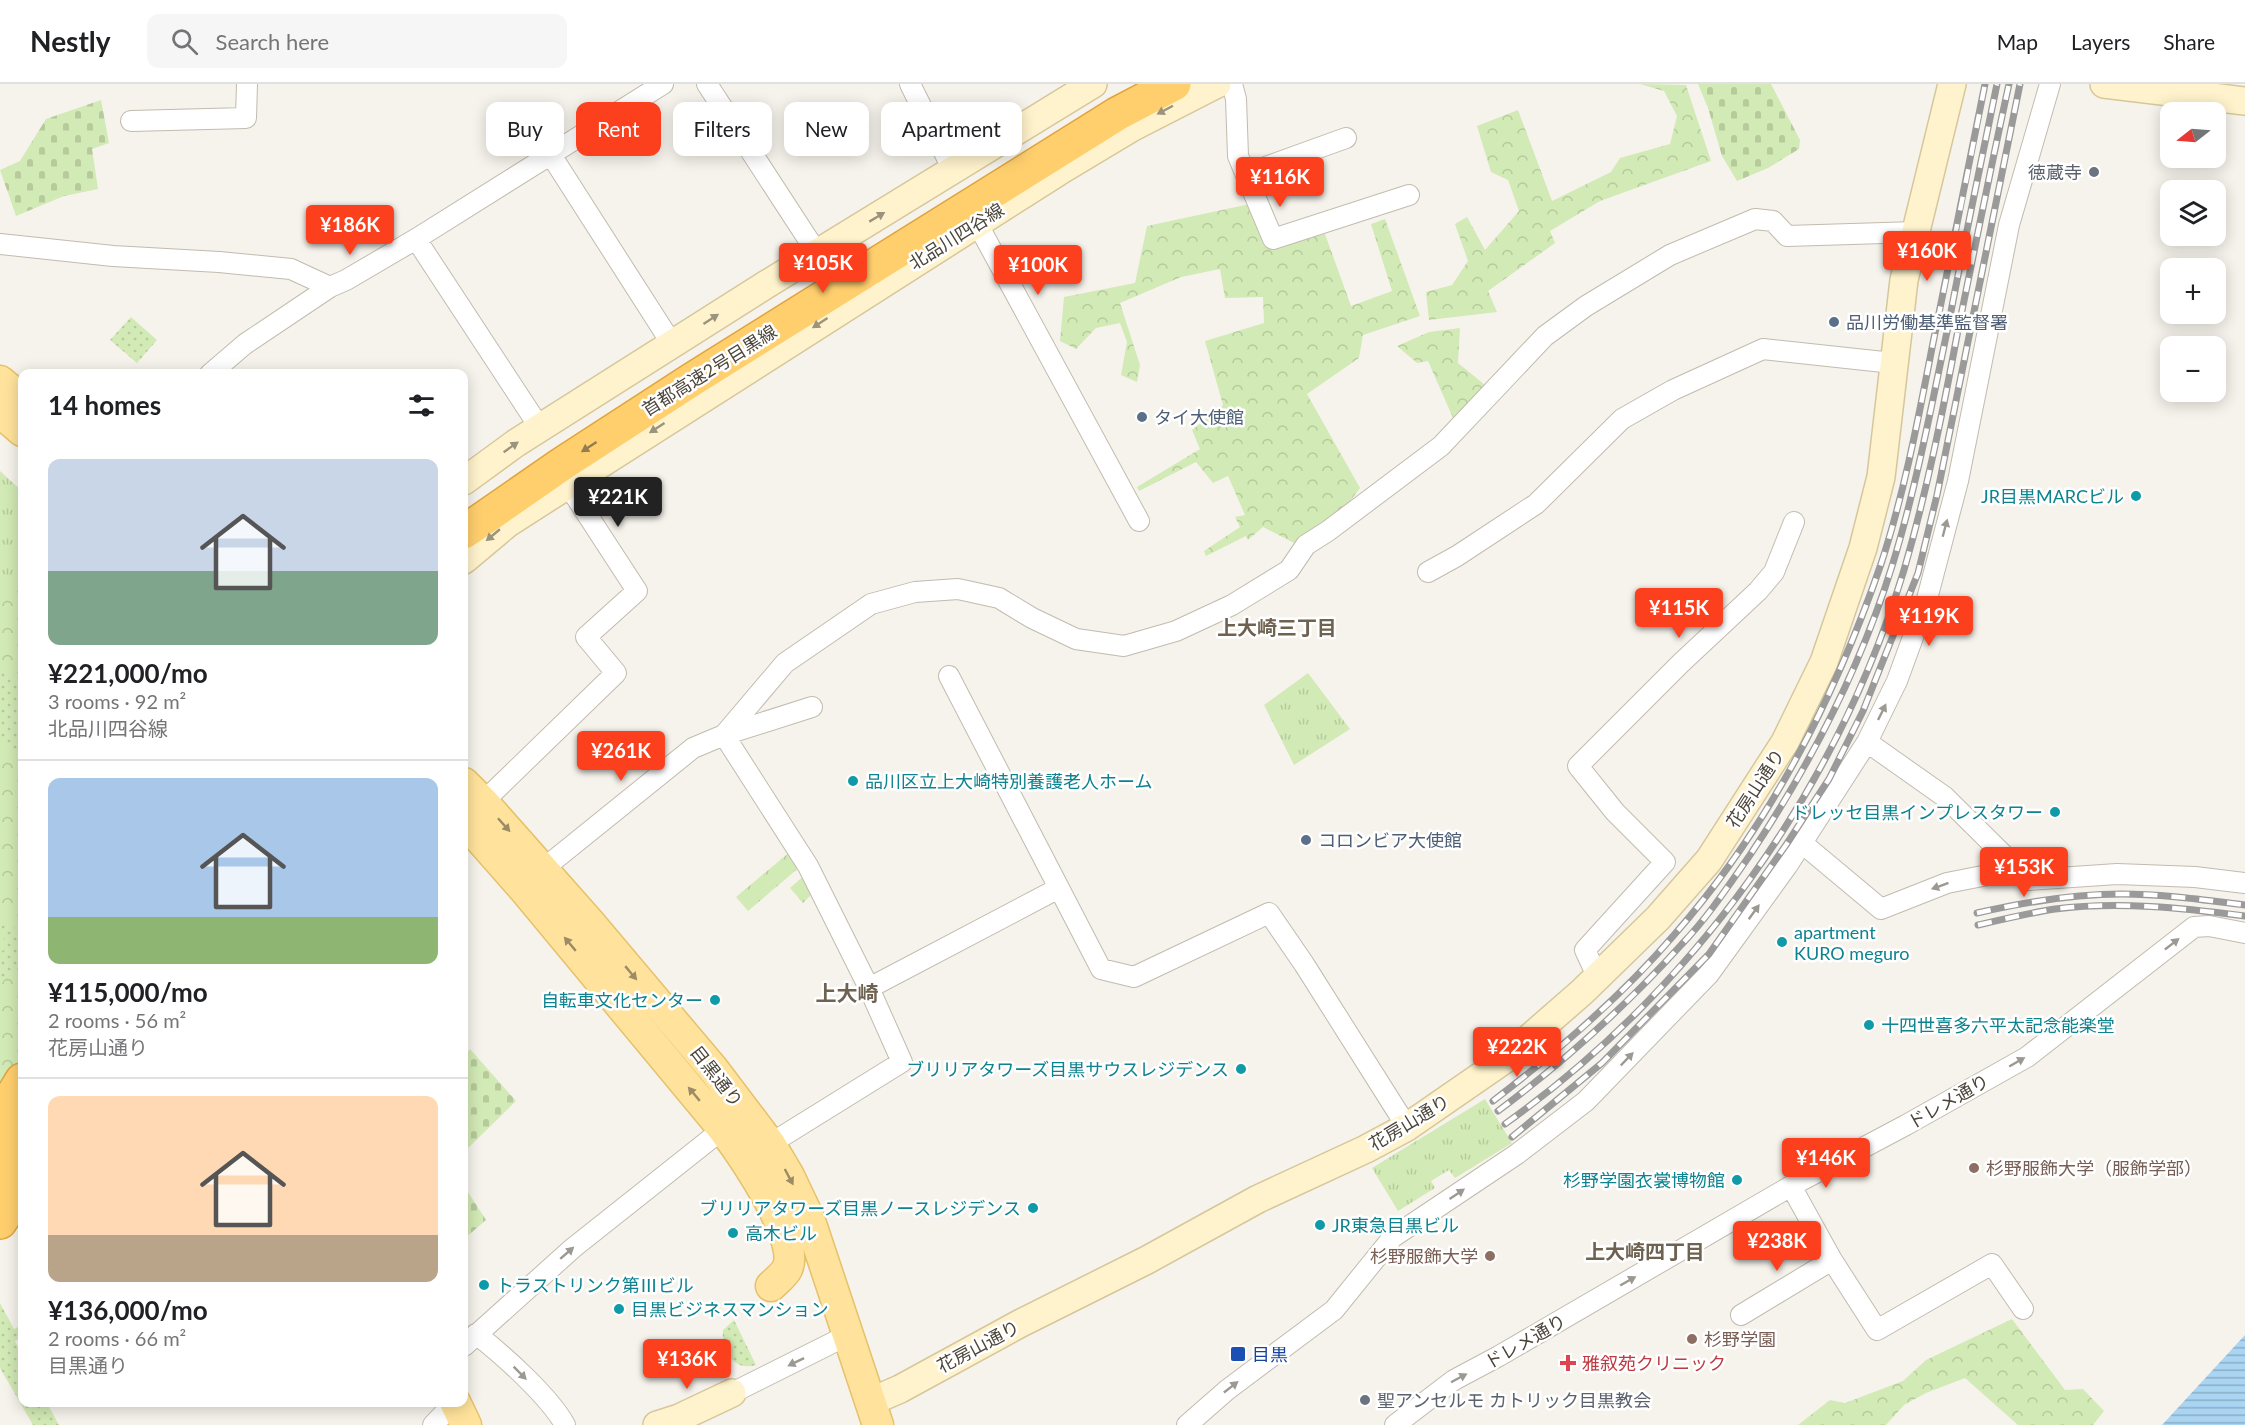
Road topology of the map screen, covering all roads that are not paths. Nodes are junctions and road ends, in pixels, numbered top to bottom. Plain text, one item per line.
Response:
1 (247, 84) edge
2 (663, 84) edge
3 (707, 84) edge
4 (909, 84) edge
5 (1093, 84) edge
6 (1125, 84) edge
7 (1174, 84) edge
8 (1217, 84) edge
9 (1232, 84) edge
10 (1952, 84) edge
11 (2050, 84) edge
12 (2104, 84) edge
13 (2245, 101) edge
14 (131, 121) dead end
15 (1346, 138) dead end
16 (564, 147) edge
17 (549, 156) edge
18 (552, 156) edge
19 (953, 170) junction
20 (1246, 174) junction
21 (1409, 195) dead end
22 (977, 223) junction
23 (1916, 232) junction
24 (417, 239) junction
25 (0, 244) edge
26 (817, 253) junction
27 (330, 287) junction
28 (672, 344) junction
29 (1893, 363) junction
30 (216, 369) edge
31 (0, 381) edge
32 (16, 419) edge
33 (540, 428) junction
34 (468, 478) edge
35 (568, 485) junction
36 (468, 502) edge
37 (1139, 521) dead end
38 (1794, 522) dead end
39 (468, 529) edge
40 (468, 557) edge
41 (1428, 572) dead end
42 (949, 676) dead end
43 (812, 707) dead end
44 (724, 735) junction
45 (1867, 742) junction
46 (469, 814) edge
47 (1802, 843) junction
48 (543, 869) junction
49 (2018, 869) junction
50 (2245, 883) edge
51 (1059, 888) junction
52 (2245, 933) edge
53 (1598, 978) junction
54 (869, 988) junction
55 (18, 1087) edge
56 (18, 1102) edge
57 (0, 1116) edge
58 (18, 1124) edge
59 (1407, 1127) junction
60 (723, 1129) junction
61 (0, 1132) edge
62 (770, 1144) junction
63 (0, 1153) edge
64 (18, 1163) edge
65 (18, 1182) edge
66 (1791, 1186) junction
67 (0, 1192) edge
68 (18, 1194) edge
69 (0, 1211) edge
70 (0, 1221) edge
71 (1832, 1260) junction
72 (771, 1286) dead end
73 (2022, 1309) dead end
74 (1741, 1315) dead end
75 (848, 1335) junction
76 (470, 1340) edge
77 (732, 1394) joint
78 (450, 1407) edge
79 (457, 1407) edge
80 (874, 1413) edge
81 (433, 1425) edge
82 (466, 1425) edge
83 (565, 1425) edge
84 (657, 1425) edge
85 (1186, 1425) edge
86 (1395, 1425) edge

1 - 14 street
2 - 16 street
3 - 26 street
4 - 19 street
5 - 19 street
6 - 36 highway, 首都高速2号目黒線
7 -> 39 highway, 首都高速2号目黒線
8 -> 22 street, 北品川四谷線
9 - 20 street
10 - 23 street, 花房山通り
45 -> 11 street
12 - 13 street
15 - 20 street
17 - 24 street
18 - 28 street
26 -> 19 street
20 - 21 street
22 -> 35 street, 北品川四谷線
22 - 37 street
23 - 29 street, 花房山通り
23 - 44 street
24 - 27 street
24 - 33 street
25 - 27 street
28 -> 26 street
27 - 30 street
28 - 33 street
29 - 41 street
29 - 53 street, 花房山通り
31 - 32 main road
34 -> 33 street
35 -> 40 street, 北品川四谷線
35 - 46 street
38 - 53 street
42 - 51 street
43 - 44 street
44 - 48 street
44 - 54 street
45 - 47 street
45 - 49 street
46 -> 48 main road, 目黒通り
60 -> 46 main road, 目黒通り
49 -> 47 street
85 -> 47 street
48 -> 62 main road, 目黒通り
49 - 50 street
51 - 54 street
51 - 59 street
66 -> 52 street, ドレメ通り
53 - 59 street, 花房山通り
54 - 62 street
55 - 57 highway
56 - 61 street
58 - 63 highway
59 - 80 street, 花房山通り
60 - 72 main road, 目黒通り
76 -> 60 street
62 -> 75 main road, 目黒通り
64 - 67 highway
65 - 69 street
66 - 71 street
86 -> 66 street, ドレメ通り
68 - 70 highway
71 - 73 street
71 - 74 street
75 -> 77 street
75 - 80 main road, 目黒通り
76 -> 83 street
77 - 84 street
78 - 81 street
79 - 82 main road

